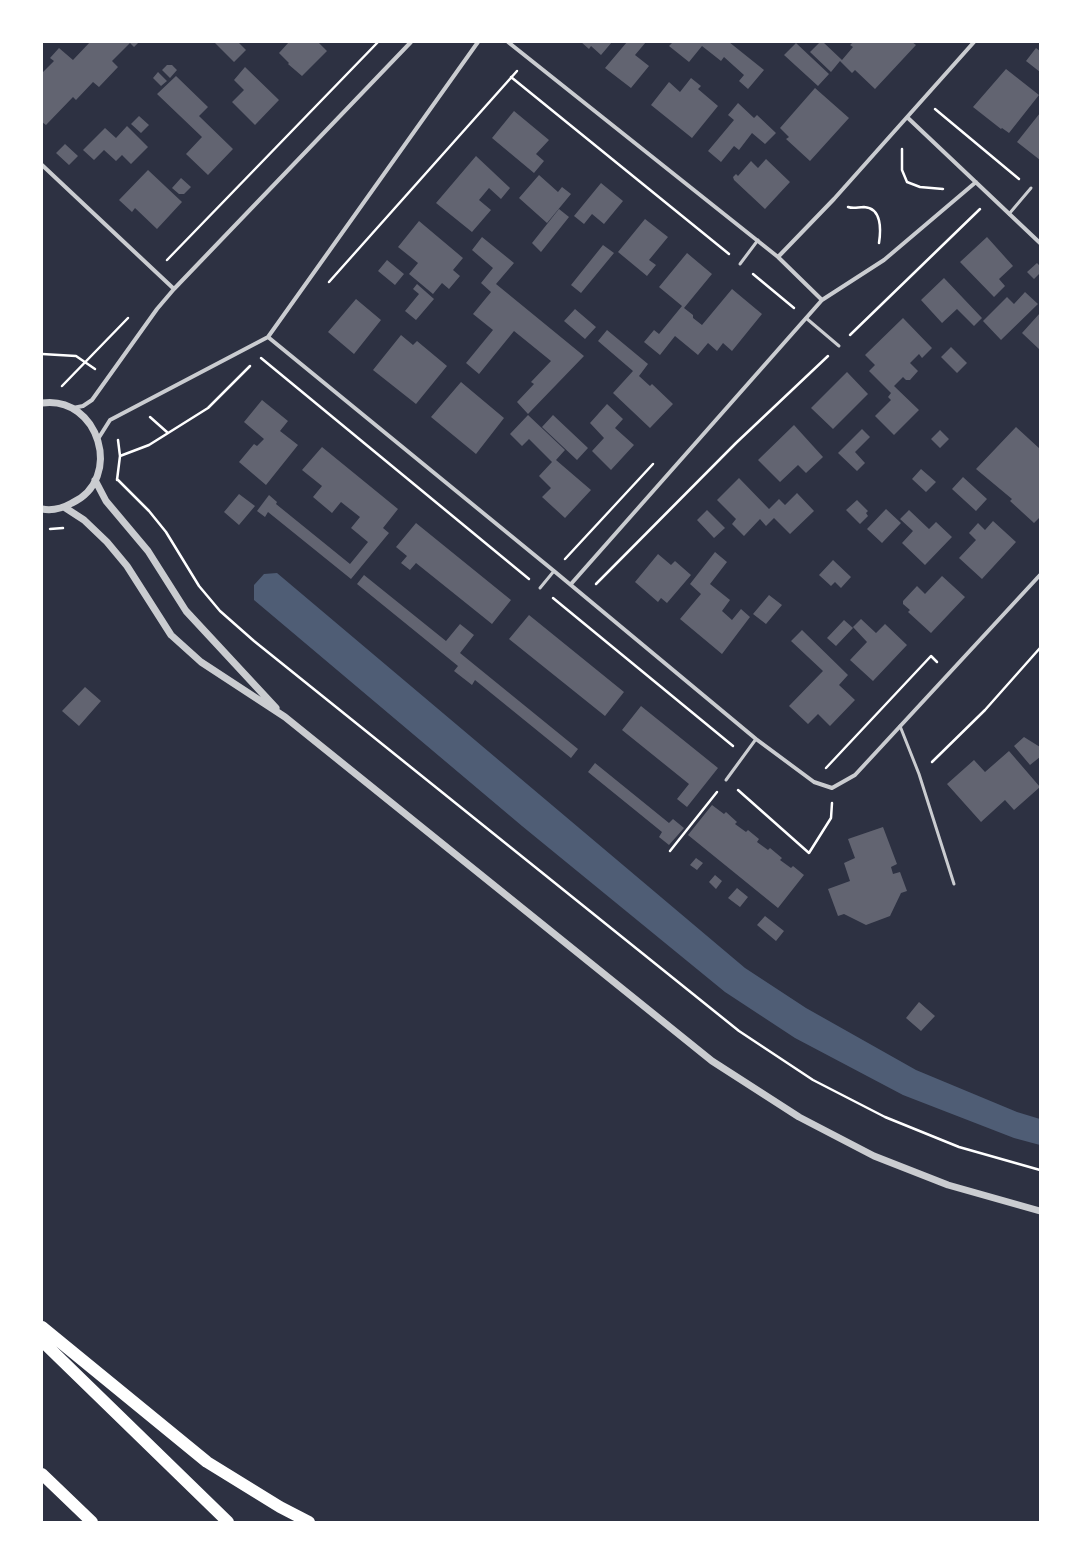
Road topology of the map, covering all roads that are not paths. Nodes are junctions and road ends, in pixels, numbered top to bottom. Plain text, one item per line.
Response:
1 (411, 42) edge
2 (478, 42) edge
3 (508, 42) edge
4 (974, 42) edge
5 (908, 118) junction
6 (42, 165) edge
7 (976, 182) junction
8 (1031, 188) road end
9 (1010, 214) junction
10 (758, 240) junction
11 (1040, 243) edge
12 (778, 257) junction
13 (740, 264) road end
14 (174, 289) junction
15 (822, 300) junction
16 (806, 318) junction
17 (268, 337) junction
18 (839, 346) road end
19 (42, 403) edge
20 (71, 408) junction
21 (98, 438) junction
22 (95, 480) junction
23 (64, 507) junction
24 (42, 509) edge
25 (554, 571) junction
26 (1040, 575) edge
27 (571, 584) junction
28 (540, 588) road end
29 (285, 717) junction
30 (900, 726) junction
31 (756, 738) junction
32 (726, 780) road end
33 (954, 884) dead end
34 (1040, 1211) edge
35 (42, 1326) edge
36 (42, 1341) edge
37 (42, 1474) edge
38 (92, 1522) edge
39 (228, 1522) edge
40 (309, 1522) edge

1 - 14 street
2 - 17 street
3 - 10 street
4 - 5 street
5 - 7 street
5 - 12 street
6 - 14 street
7 - 9 street
7 - 15 street
8 - 9 lane
9 - 11 street
10 - 12 street
10 - 13 lane
12 - 15 street
14 - 20 street
15 - 16 street
16 - 18 lane
16 - 27 street
17 - 21 street
17 - 25 street
19 - 20 street
20 - 21 street
21 - 22 street
22 - 23 street
22 - 29 street
23 - 24 street
23 - 29 street
25 - 27 street
25 - 28 lane
26 - 30 street
27 - 31 street
29 - 34 street
30 - 31 street
30 - 33 lane
31 - 32 lane
35 - 40 highway
36 - 39 highway
37 - 38 highway

